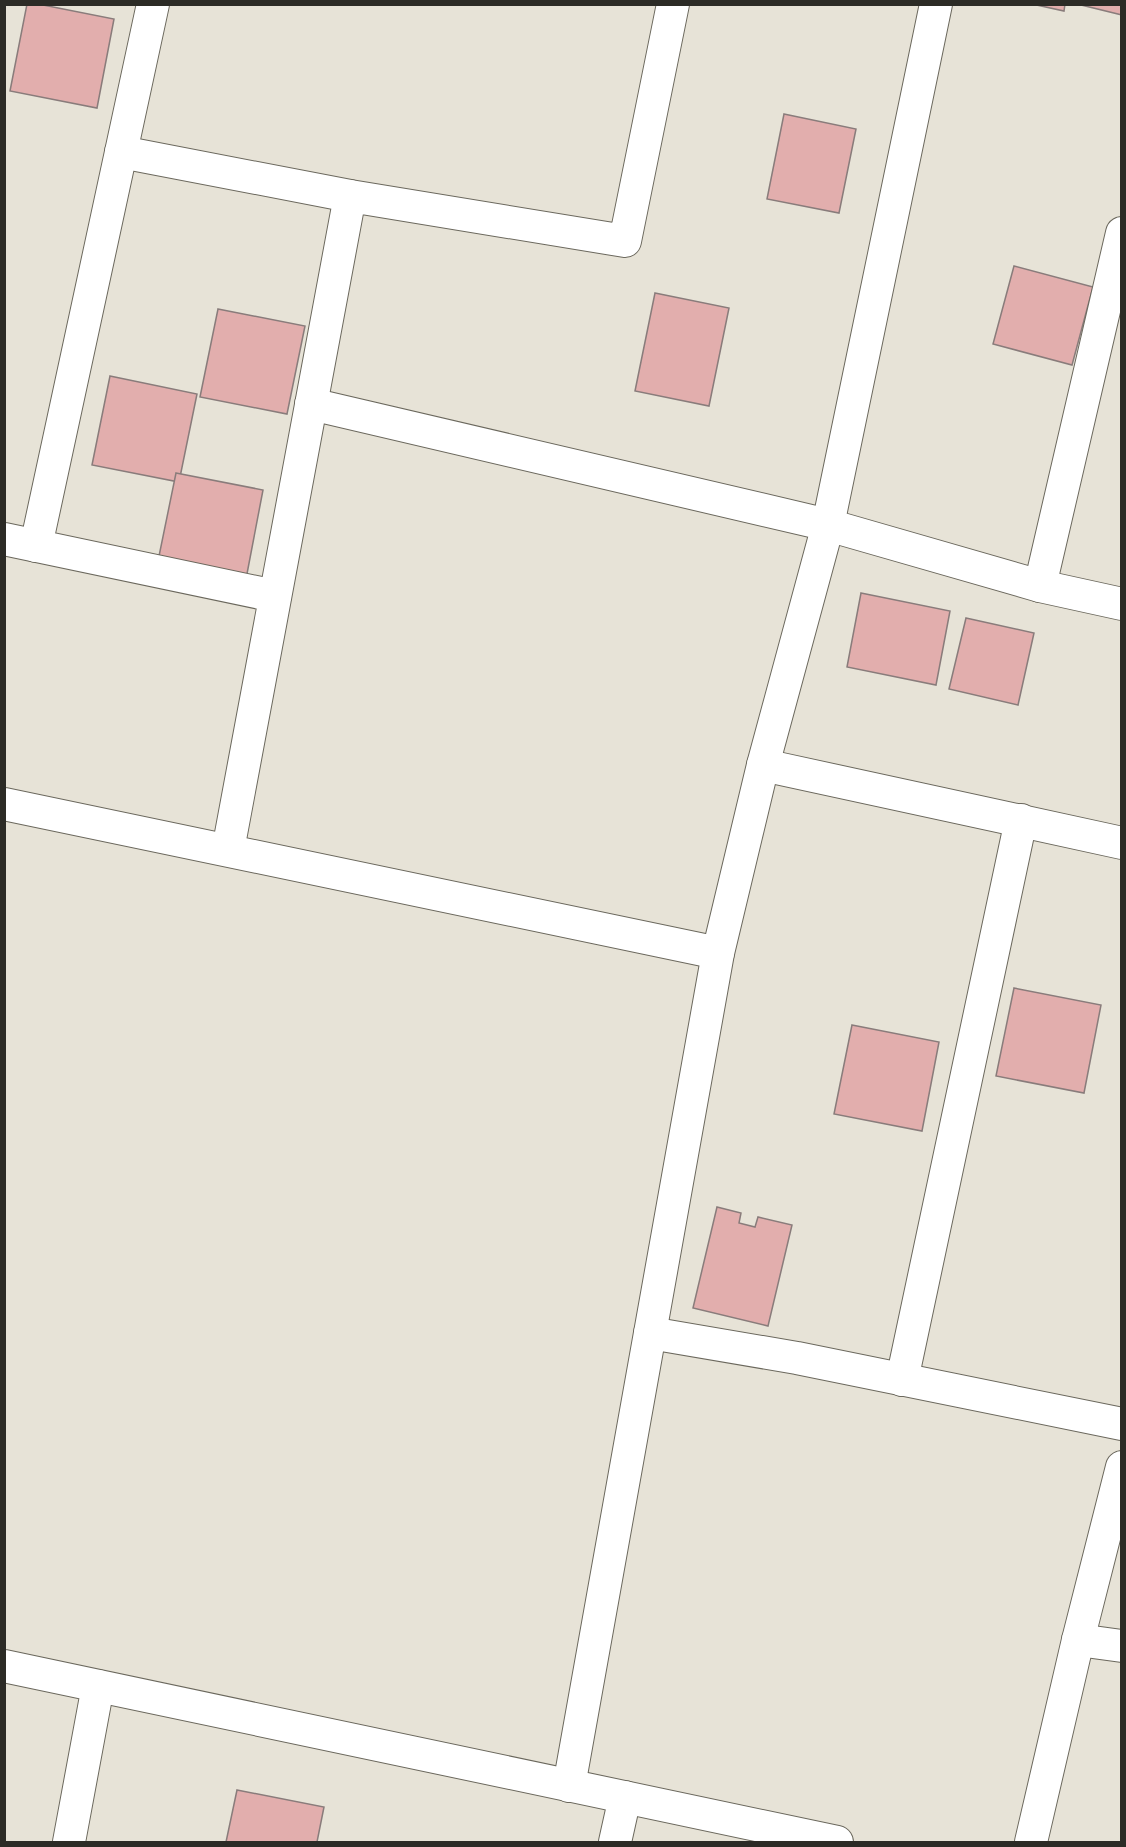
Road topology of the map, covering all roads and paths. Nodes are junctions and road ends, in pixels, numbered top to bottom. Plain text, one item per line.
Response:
1 (153, 4) edge
2 (674, 4) edge
3 (936, 4) edge
4 (121, 152) junction
5 (350, 196) junction
6 (1122, 233) edge
7 (1109, 343) edge
8 (311, 404) junction
9 (828, 525) junction
10 (4, 539) edge
11 (36, 546) junction
12 (1040, 586) junction
13 (275, 596) junction
14 (1122, 604) edge
15 (763, 765) junction
16 (4, 804) edge
17 (1021, 820) junction
18 (1122, 843) edge
19 (228, 850) junction
20 (718, 953) junction
21 (650, 1333) junction
22 (902, 1380) junction
23 (1122, 1424) edge
24 (1122, 1467) edge
25 (1078, 1640) junction
26 (1122, 1646) edge
27 (4, 1666) edge
28 (98, 1686) junction
29 (569, 1786) junction
30 (625, 1797) junction
31 (69, 1842) edge
32 (615, 1842) edge
33 (837, 1842) edge
34 (1031, 1842) edge

1 - 4 street
2 - 5 street
3 - 9 street
4 - 5 street
4 - 11 street
5 - 8 street
6 - 7 street
7 - 12 street
8 - 9 street
8 - 13 street
9 - 12 street
9 - 15 street
10 - 11 street
11 - 13 street
12 - 14 street
13 - 19 street
15 - 17 street
15 - 20 street
16 - 19 street
17 - 18 street
17 - 22 street
19 - 20 street
20 - 21 street
21 - 22 street
21 - 29 street
22 - 23 street
24 - 25 street
25 - 26 street
25 - 34 street
27 - 28 street
28 - 29 street
28 - 31 street
29 - 30 street
30 - 32 street
30 - 33 street

